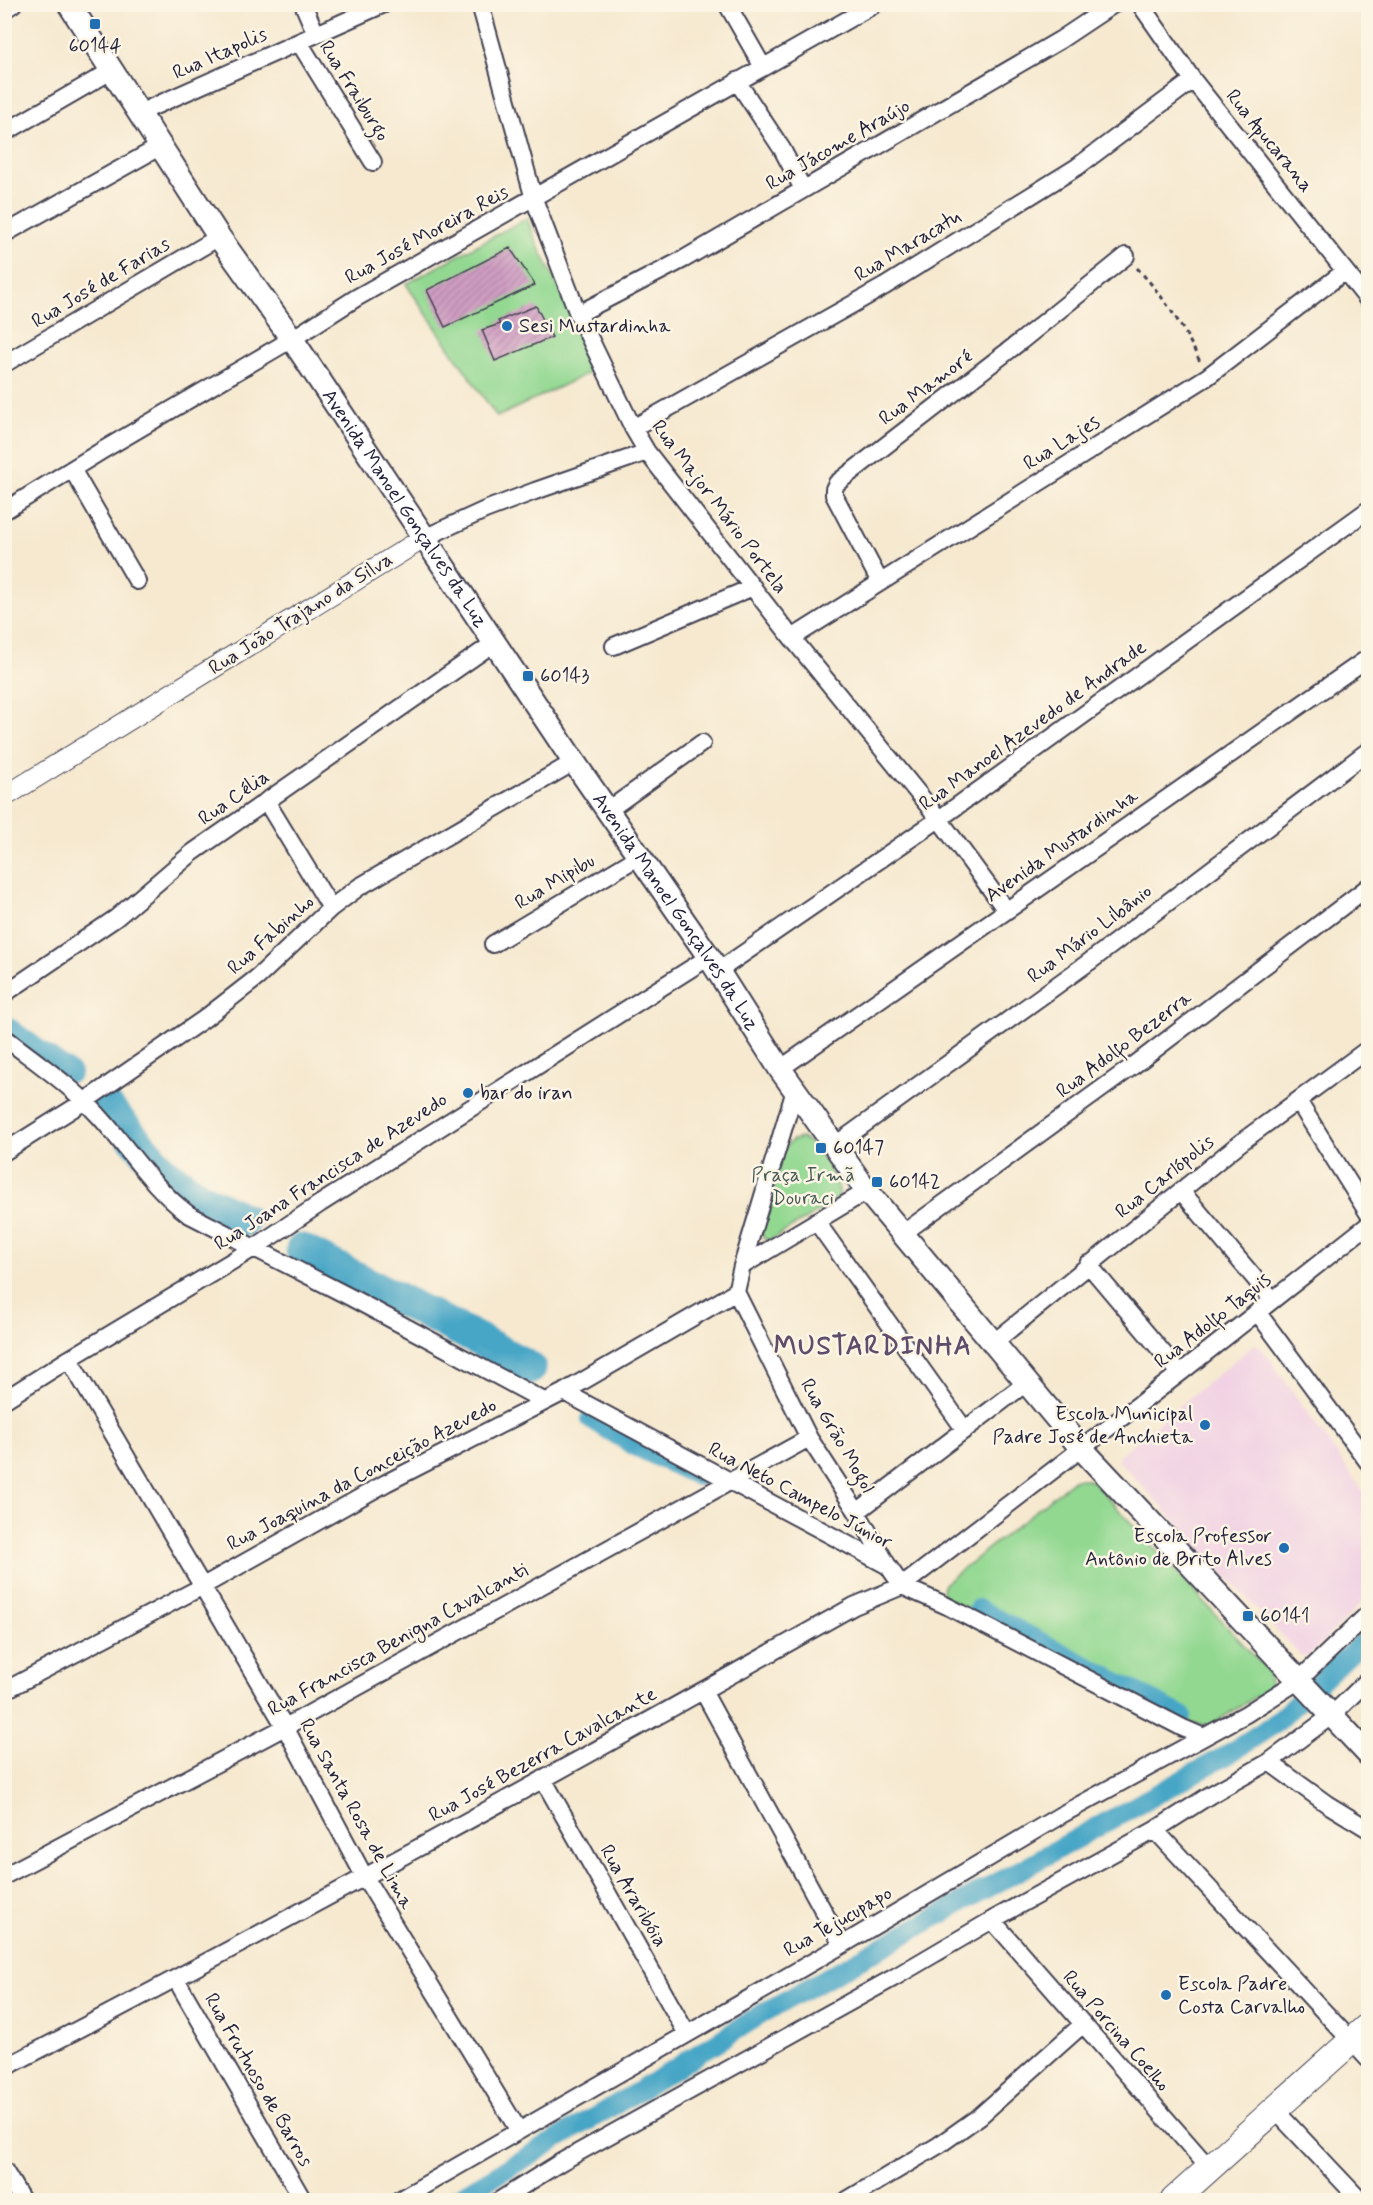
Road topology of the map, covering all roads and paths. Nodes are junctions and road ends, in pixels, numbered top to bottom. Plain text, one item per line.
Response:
1 (14, 4) edge
2 (303, 4) edge
3 (384, 4) edge
4 (480, 4) edge
5 (727, 4) edge
6 (875, 4) edge
7 (1114, 4) edge
8 (1140, 4) edge
9 (76, 7) edge
10 (4, 10) edge
11 (316, 34) junction
12 (299, 42) junction
13 (763, 67) junction
14 (111, 70) junction
15 (1193, 80) junction
16 (737, 81) junction
17 (139, 113) junction
18 (4, 133) edge
19 (161, 146) junction
20 (373, 162) dead end
21 (804, 189) junction
22 (534, 199) junction
23 (4, 234) edge
24 (219, 237) junction
25 (1126, 256) joint
26 (1345, 270) junction
27 (1368, 300) edge
28 (578, 314) junction
29 (292, 339) junction
30 (4, 364) edge
31 (1207, 377) junction
32 (633, 428) junction
33 (647, 452) junction
34 (72, 469) junction
35 (1368, 510) edge
36 (4, 511) edge
37 (424, 538) junction
38 (137, 580) dead end
39 (880, 582) junction
40 (753, 587) junction
41 (792, 638) junction
42 (494, 643) junction
43 (614, 646) dead end
44 (1368, 658) edge
45 (702, 743) dead end
46 (1368, 752) edge
47 (574, 762) junction
48 (4, 797) edge
49 (266, 801) junction
50 (608, 811) junction
51 (939, 819) junction
52 (638, 857) junction
53 (1368, 887) edge
54 (331, 908) junction
55 (1006, 910) junction
56 (493, 944) dead end
57 (713, 964) junction
58 (4, 994) edge
59 (4, 1037) edge
60 (1368, 1048) edge
61 (780, 1069) junction
62 (795, 1090) junction
63 (85, 1101) junction
64 (1298, 1101) junction
65 (834, 1146) junction
66 (4, 1152) edge
67 (867, 1191) junction
68 (1182, 1192) junction
69 (1368, 1213) edge
70 (816, 1221) junction
71 (1368, 1225) edge
72 (902, 1234) junction
73 (254, 1248) junction
74 (1088, 1264) junction
75 (742, 1266) junction
76 (736, 1292) junction
77 (1274, 1300) junction
78 (1258, 1313) junction
79 (993, 1343) junction
80 (69, 1359) junction
81 (1179, 1373) junction
82 (1026, 1383) junction
83 (564, 1392) junction
84 (4, 1401) edge
85 (544, 1401) junction
86 (965, 1430) junction
87 (809, 1438) junction
88 (1081, 1448) junction
89 (1368, 1462) edge
90 (730, 1482) junction
91 (857, 1512) junction
92 (888, 1566) junction
93 (203, 1586) junction
94 (902, 1586) junction
95 (1368, 1614) edge
96 (1368, 1680) edge
97 (1300, 1683) junction
98 (4, 1691) edge
99 (703, 1691) junction
100 (1328, 1713) junction
101 (285, 1726) junction
102 (1204, 1737) junction
103 (1368, 1754) edge
104 (1269, 1762) junction
105 (543, 1779) junction
106 (1368, 1829) edge
107 (1155, 1830) junction
108 (4, 1876) edge
109 (364, 1876) junction
110 (992, 1920) junction
111 (842, 1945) junction
112 (176, 1979) junction
113 (1082, 2025) junction
114 (687, 2034) junction
115 (1363, 2042) edge
116 (4, 2068) edge
117 (1275, 2110) junction
118 (519, 2131) junction
119 (1210, 2169) junction
120 (4, 2170) edge
121 (22, 2200) edge
122 (303, 2200) edge
123 (399, 2200) edge
124 (500, 2200) edge
125 (847, 2200) edge
126 (1174, 2200) edge
127 (1360, 2200) edge

1 - 10 street
2 - 11 street, Rua Fraiburgo
3 - 11 street, Rua Itapolis
4 - 22 street, Rua Major Mário Portela
5 - 13 street
6 - 13 street, Rua José Moreira Reis
7 - 21 street, Rua Jácome Araújo
8 - 15 street, Rua Apucarana
9 - 14 main road, Avenida Manoel Gonçalves da Luz
11 - 12 street, Rua Itapolis
12 - 17 street, Rua Itapolis
12 - 20 street, Rua Fraiburgo
13 - 16 street, Rua José Moreira Reis
14 - 17 main road, Avenida Manoel Gonçalves da Luz
14 - 18 street
15 - 26 street, Rua Apucarana
15 - 32 street, Rua Maracatu
16 - 21 street
16 - 22 street, Rua José Moreira Reis
17 - 19 main road, Avenida Manoel Gonçalves da Luz
19 - 23 street
19 - 24 main road, Avenida Manoel Gonçalves da Luz
21 - 28 street, Rua Jácome Araújo
22 - 28 street, Rua Major Mário Portela
22 - 29 street, Rua José Moreira Reis
24 - 29 main road, Avenida Manoel Gonçalves da Luz
24 - 30 street, Rua José de Farias
25 - 31 path
25 - 39 street, Rua Mamoré
26 - 27 street, Rua Apucarana
26 - 31 street, Rua Lajes
28 - 32 street, Rua Major Mário Portela
29 - 34 street, Rua José Moreira Reis
29 - 37 main road, Avenida Manoel Gonçalves da Luz
31 - 39 street, Rua Lajes
32 - 33 street, Rua Major Mário Portela
33 - 37 street, Rua João Trajano da Silva
33 - 40 street, Rua Major Mário Portela
34 - 36 street, Rua José Moreira Reis
34 - 38 street
35 - 51 street, Rua Manoel Azevedo de Andrade
37 - 42 main road, Avenida Manoel Gonçalves da Luz
37 - 48 street, Rua João Trajano da Silva
39 - 41 street, Rua Lajes
40 - 41 street, Rua Major Mário Portela
40 - 43 street
41 - 51 street, Rua Major Mário Portela
42 - 47 main road, Avenida Manoel Gonçalves da Luz
42 - 49 street, Rua Célia
44 - 55 street, Avenida Mustardinha
45 - 50 street
46 - 65 street, Rua Mário Libânio
47 - 50 main road, Avenida Manoel Gonçalves da Luz
47 - 54 street, Rua Fabinho
49 - 54 street
49 - 58 street, Rua Célia
50 - 52 main road, Avenida Manoel Gonçalves da Luz
51 - 55 street, Rua Major Mário Portela
51 - 57 street, Rua Manoel Azevedo de Andrade
52 - 56 street, Rua Mipibu
52 - 57 main road, Avenida Manoel Gonçalves da Luz
53 - 72 street, Rua Adolfo Bezerra
54 - 63 street, Rua Fabinho
55 - 61 street, Avenida Mustardinha
57 - 61 main road, Avenida Manoel Gonçalves da Luz
57 - 73 street, Rua Joana Francisca de Azevedo
59 - 63 street
60 - 64 street, Rua Carlópolis
61 - 62 main road, Avenida Manoel Gonçalves da Luz
62 - 65 main road, Avenida Manoel Gonçalves da Luz
62 - 75 street
63 - 66 street, Rua Fabinho
63 - 73 street
64 - 68 street, Rua Carlópolis
64 - 69 street
65 - 67 main road, Avenida Manoel Gonçalves da Luz
67 - 70 street
67 - 72 main road, Avenida Manoel Gonçalves da Luz
68 - 74 street, Rua Carlópolis
68 - 77 street
70 - 75 street
70 - 86 street
71 - 77 street, Rua Adolfo Taquis
72 - 79 main road, Avenida Manoel Gonçalves da Luz
73 - 80 street, Rua Joana Francisca de Azevedo
73 - 85 street
74 - 79 street, Rua Carlópolis
74 - 81 street
75 - 76 street
76 - 83 street, Rua Joaquina da Conceição Azevedo
76 - 87 street, Rua Grão Mogol
77 - 78 street, Rua Adolfo Taquis
78 - 81 street, Rua Adolfo Taquis
78 - 89 street
79 - 82 main road, Avenida Manoel Gonçalves da Luz
80 - 84 street, Rua Joana Francisca de Azevedo
80 - 93 street, Rua Santa Rosa de Lima
81 - 88 street, Rua Adolfo Taquis
82 - 86 street
82 - 88 main road, Avenida Manoel Gonçalves da Luz
83 - 85 street, Rua Joaquina da Conceição Azevedo
83 - 90 street, Rua Neto Campelo Júnior
85 - 93 street, Rua Joaquina da Conceição Azevedo
86 - 91 street
87 - 90 street, Rua Francisca Benigna Cavalcanti
87 - 91 street, Rua Grão Mogol
88 - 94 street, Rua José Bezerra Cavalcante
88 - 97 main road, Avenida Manoel Gonçalves da Luz
90 - 92 street, Rua Neto Campelo Júnior
90 - 101 street, Rua Francisca Benigna Cavalcanti
91 - 92 street, Rua Grão Mogol
92 - 94 street, Rua Neto Campelo Júnior
93 - 98 street, Rua Joaquina da Conceição Azevedo
93 - 101 street, Rua Santa Rosa de Lima
94 - 99 street, Rua José Bezerra Cavalcante
94 - 102 street
95 - 97 street, Rua Tejucupapo
96 - 100 street
97 - 100 main road, Avenida Manoel Gonçalves da Luz
97 - 102 street, Rua Tejucupapo
99 - 105 street, Rua José Bezerra Cavalcante
99 - 111 street
100 - 103 main road, Avenida Manoel Gonçalves da Luz
100 - 104 street
101 - 108 street, Rua Francisca Benigna Cavalcanti
101 - 109 street, Rua Santa Rosa de Lima
102 - 111 street, Rua Tejucupapo
104 - 106 street
104 - 107 street
105 - 109 street, Rua José Bezerra Cavalcante
105 - 114 street, Rua Araribóia
107 - 110 street
107 - 115 street
109 - 112 street, Rua José Bezerra Cavalcante
109 - 118 street, Rua Santa Rosa de Lima
110 - 113 street, Rua Porcina Coelho
110 - 124 street
111 - 114 street, Rua Tejucupapo
112 - 116 street, Rua José Bezerra Cavalcante
112 - 122 street, Rua Frutuoso de Barros
113 - 119 street, Rua Porcina Coelho
113 - 125 street
114 - 118 street, Rua Tejucupapo
115 - 117 main road
117 - 119 main road
117 - 127 street
118 - 123 street, Rua Tejucupapo
119 - 126 main road
120 - 121 street

